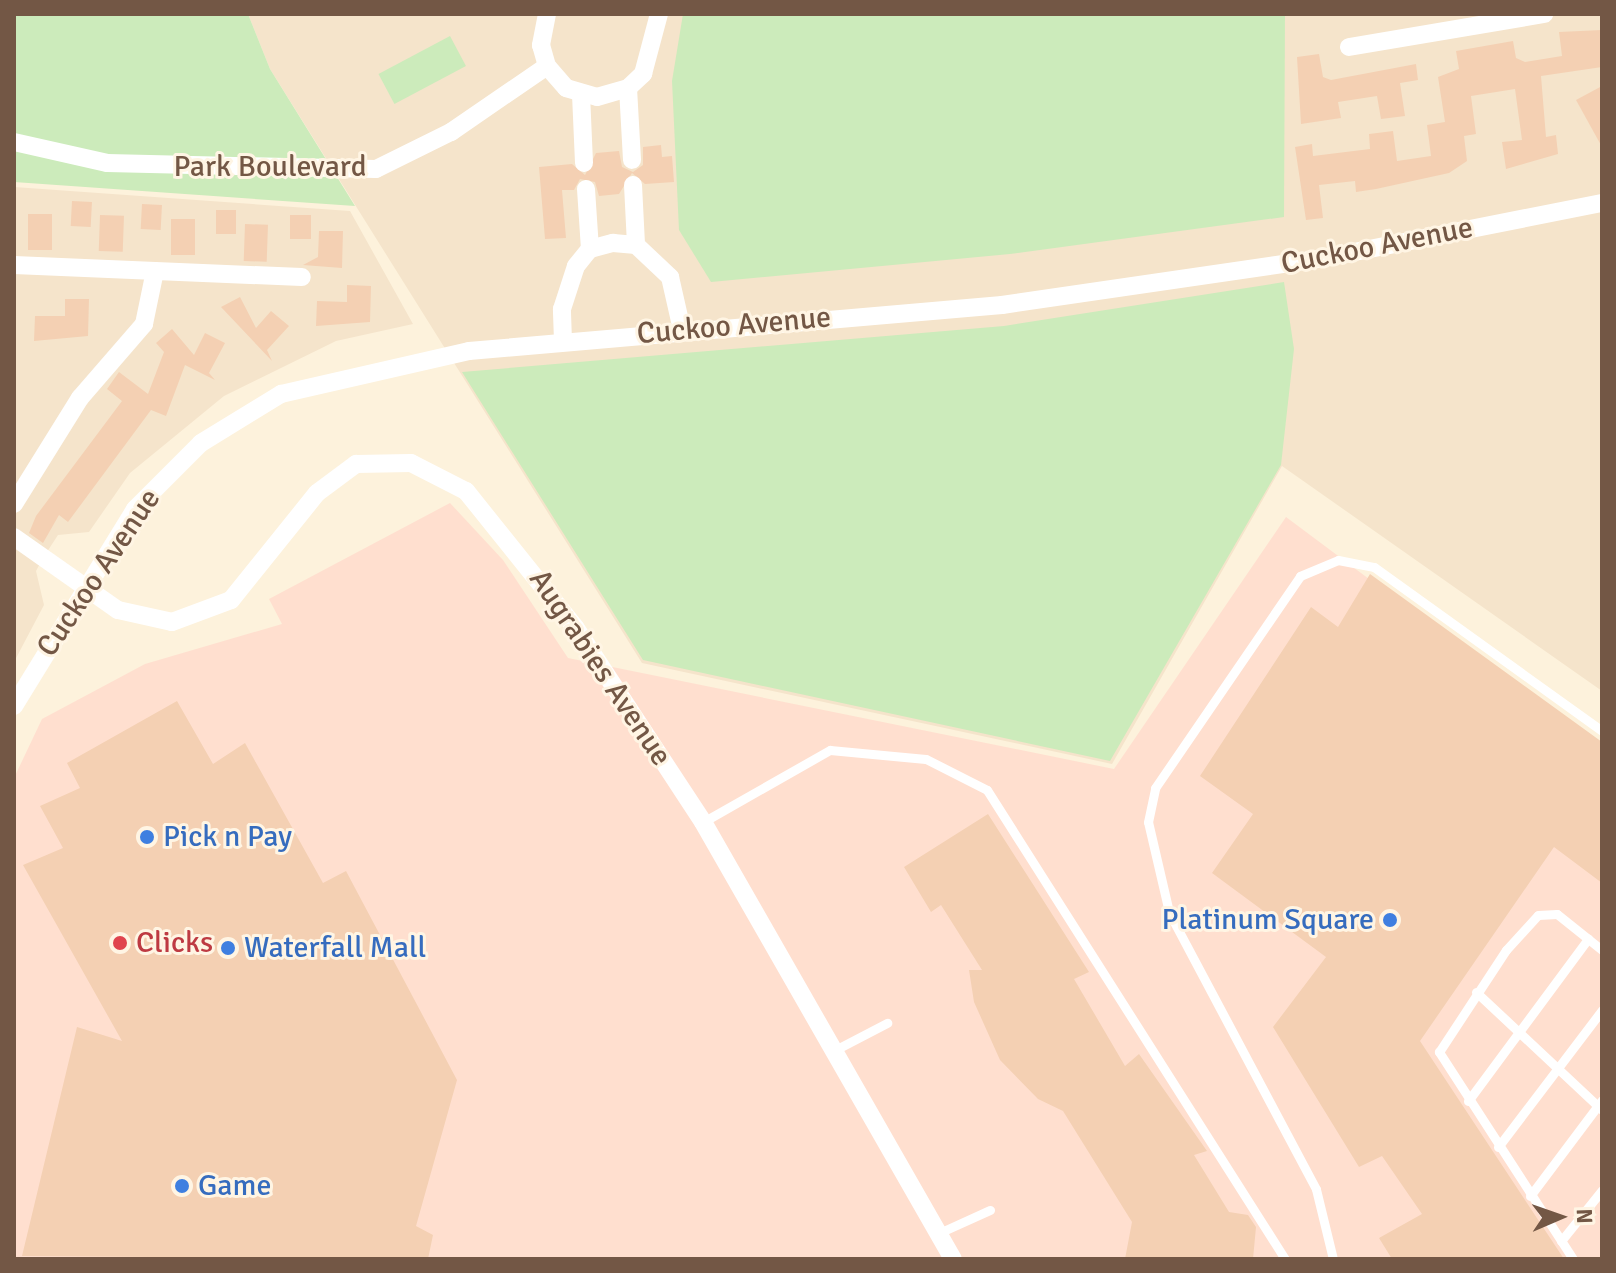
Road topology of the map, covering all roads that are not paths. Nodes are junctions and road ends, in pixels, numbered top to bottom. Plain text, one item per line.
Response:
1 (547, 14) edge
2 (648, 14) edge
3 (659, 14) edge
4 (1544, 14) edge
5 (654, 36) junction
6 (1349, 47) dead end
7 (547, 66) junction
8 (628, 88) junction
9 (581, 94) junction
10 (14, 142) edge
11 (632, 160) dead end
12 (584, 163) dead end
13 (633, 185) dead end
14 (586, 189) dead end
15 (1602, 203) edge
16 (636, 245) junction
17 (590, 249) junction
18 (14, 265) edge
19 (155, 271) junction
20 (302, 277) dead end
21 (682, 330) junction
22 (563, 341) junction
23 (14, 504) edge
24 (14, 537) edge
25 (84, 584) junction
26 (14, 706) edge
27 (1602, 731) edge
28 (703, 822) junction
29 (1588, 939) junction
30 (1602, 950) edge
31 (1476, 992) junction
32 (1602, 1010) edge
33 (887, 1023) dead end
34 (1522, 1028) junction
35 (835, 1050) junction
36 (1562, 1065) junction
37 (1468, 1101) junction
38 (1601, 1105) edge
39 (1498, 1147) junction
40 (1602, 1190) edge
41 (1530, 1196) junction
42 (990, 1210) dead end
43 (939, 1233) junction
44 (1561, 1241) junction
45 (953, 1259) edge
46 (1285, 1259) edge
47 (1333, 1259) edge
48 (1573, 1259) edge

1 - 7 street
2 - 5 street
3 - 5 street
4 - 6 street
5 - 8 street
7 - 9 street
7 - 10 street, Park Boulevard
8 - 9 street
8 - 11 street
9 - 12 street
13 - 16 street
14 - 17 street
15 - 21 street, Cuckoo Avenue
16 - 17 street
16 - 21 street
17 - 22 street
18 - 19 street
19 - 20 street
19 - 23 street
21 - 22 street, Cuckoo Avenue
22 - 25 street, Cuckoo Avenue
24 - 25 street, Augrabies Avenue
25 - 26 street, Cuckoo Avenue
25 - 28 street, Augrabies Avenue
27 - 47 lane
28 - 35 street, Augrabies Avenue
28 - 46 lane
29 - 30 lane
29 - 31 lane
29 - 34 lane
31 - 34 lane
31 - 37 lane
32 - 36 lane
33 - 35 lane
34 - 36 lane
34 - 37 lane
35 - 43 street, Augrabies Avenue
36 - 38 lane
36 - 39 lane
37 - 39 lane
38 - 41 lane
39 - 41 lane
40 - 44 lane
41 - 44 lane
42 - 43 lane
43 - 45 street, Augrabies Avenue
44 - 48 lane

